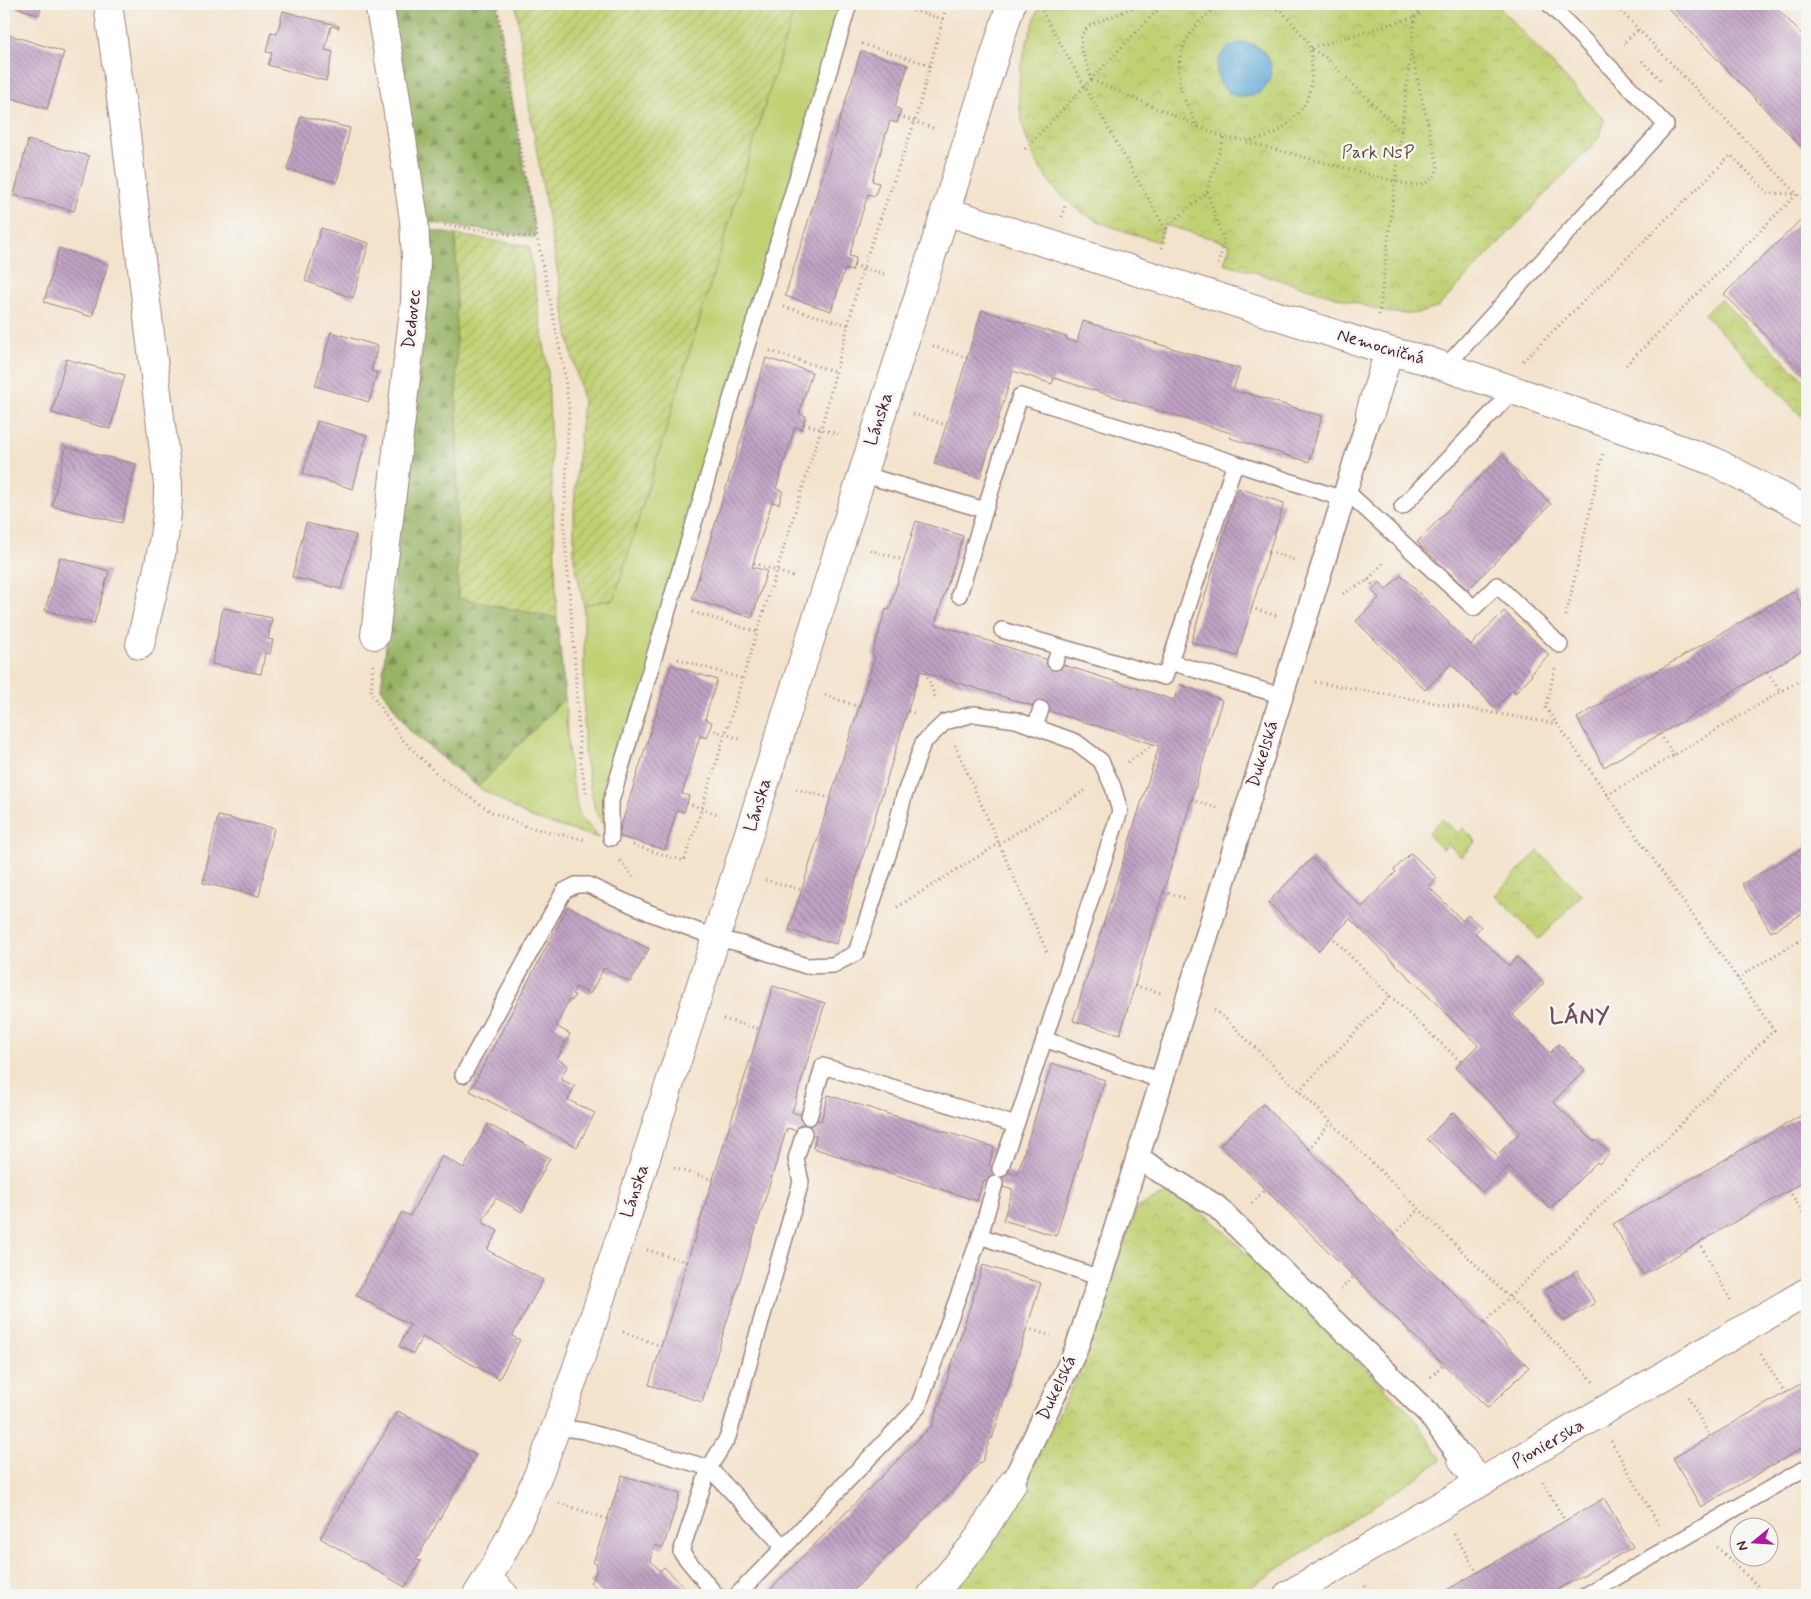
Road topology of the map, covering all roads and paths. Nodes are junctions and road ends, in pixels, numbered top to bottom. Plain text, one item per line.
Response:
1 (108, 4) edge
2 (379, 4) edge
3 (497, 4) edge
4 (849, 4) edge
5 (889, 4) edge
6 (947, 4) edge
7 (1011, 4) edge
8 (1038, 4) edge
9 (1141, 4) edge
10 (1163, 4) edge
11 (1224, 4) edge
12 (1257, 4) edge
13 (1429, 4) edge
14 (1549, 4) edge
15 (1614, 4) edge
16 (1414, 17) junction
17 (943, 19) junction
18 (1638, 30) junction
19 (840, 37) junction
20 (1624, 43) dead end
21 (1310, 48) junction
22 (1411, 52) junction
23 (930, 65) junction
24 (1092, 80) junction
25 (1085, 87) junction
26 (899, 116) dead end
27 (915, 121) junction
28 (1199, 126) junction
29 (933, 128) dead end
30 (1401, 131) junction
31 (1224, 138) junction
32 (1242, 140) junction
33 (1024, 149) dead end
34 (1396, 181) junction
35 (1207, 192) junction
36 (1797, 194) junction
37 (1807, 204) edge
38 (945, 211) junction
39 (414, 220) junction
40 (1166, 230) junction
41 (536, 238) junction
42 (1162, 250) dead end
43 (854, 265) dead end
44 (863, 267) junction
45 (1218, 268) dead end
46 (887, 275) dead end
47 (761, 300) junction
48 (1378, 316) dead end
49 (848, 325) junction
50 (748, 344) junction
51 (933, 346) dead end
52 (1389, 351) junction
53 (967, 358) dead end
54 (1522, 362) dead end
55 (1626, 365) dead end
56 (1445, 367) junction
57 (836, 372) junction
58 (1514, 390) junction
59 (908, 412) dead end
60 (1370, 413) joint
61 (804, 424) dead end
62 (946, 425) dead end
63 (821, 429) junction
64 (838, 434) dead end
65 (1604, 447) dead end
66 (1235, 463) junction
67 (861, 474) junction
68 (1344, 495) junction
69 (1402, 507) dead end
70 (986, 510) junction
71 (1807, 510) edge
72 (1404, 542) junction
73 (865, 548) dead end
74 (1269, 551) dead end
75 (904, 560) dead end
76 (754, 562) dead end
77 (1301, 562) dead end
78 (777, 570) junction
79 (794, 577) dead end
80 (1368, 580) junction
81 (1375, 587) dead end
82 (959, 595) dead end
83 (669, 605) junction
84 (1251, 608) dead end
85 (1308, 610) junction
86 (1284, 618) dead end
87 (1002, 630) dead end
88 (757, 632) junction
89 (375, 635) joint
90 (140, 645) dead end
91 (1560, 645) junction
92 (1060, 647) junction
93 (656, 652) junction
94 (1055, 662) dead end
95 (1170, 662) junction
96 (1767, 672) dead end
97 (1807, 676) edge
98 (743, 679) junction
99 (1284, 687) junction
100 (1781, 692) junction
101 (820, 694) dead end
102 (859, 707) dead end
103 (1041, 709) dead end
104 (908, 712) dead end
105 (944, 722) junction
106 (1558, 724) junction
107 (1035, 727) junction
108 (710, 729) dead end
109 (726, 734) junction
110 (1660, 734) dead end
111 (743, 740) dead end
112 (1154, 744) dead end
113 (1674, 756) junction
114 (1108, 776) junction
115 (791, 787) dead end
116 (586, 794) dead end
117 (1607, 796) junction
118 (830, 798) dead end
119 (1192, 800) dead end
120 (687, 804) dead end
121 (702, 808) junction
122 (1224, 810) dead end
123 (720, 815) dead end
124 (611, 838) joint
125 (592, 841) dead end
126 (1000, 844) junction
127 (618, 858) dead end
128 (762, 879) dead end
129 (635, 880) dead end
130 (802, 890) dead end
131 (1164, 892) dead end
132 (1196, 901) dead end
133 (866, 927) junction
134 (1807, 936) edge
135 (1332, 937) dead end
136 (716, 938) junction
137 (1737, 978) junction
138 (1062, 984) junction
139 (1135, 986) dead end
140 (1190, 992) junction
141 (1168, 995) dead end
142 (1390, 996) junction
143 (720, 1018) dead end
144 (759, 1029) dead end
145 (1044, 1039) junction
146 (1461, 1062) dead end
147 (463, 1075) dead end
148 (1162, 1081) junction
149 (1300, 1091) junction
150 (808, 1117) dead end
151 (1331, 1122) junction
152 (1016, 1125) junction
153 (804, 1133) dead end
154 (1309, 1149) dead end
155 (1138, 1158) junction
156 (674, 1168) dead end
157 (1000, 1169) dead end
158 (712, 1180) dead end
159 (995, 1184) dead end
160 (1789, 1190) dead end
161 (1419, 1209) junction
162 (1807, 1219) edge
163 (1395, 1234) dead end
164 (980, 1236) junction
165 (1699, 1242) dead end
166 (647, 1250) dead end
167 (687, 1262) dead end
168 (1100, 1278) junction
169 (1807, 1292) edge
170 (1510, 1298) junction
171 (1732, 1301) dead end
172 (1485, 1322) dead end
173 (1028, 1328) dead end
174 (622, 1332) dead end
175 (1055, 1337) dead end
176 (661, 1346) dead end
177 (1758, 1349) dead end
178 (1685, 1392) dead end
179 (1785, 1393) dead end
180 (1612, 1406) junction
181 (557, 1427) junction
182 (1608, 1436) dead end
183 (1710, 1437) dead end
184 (1462, 1458) joint
185 (1807, 1467) edge
186 (709, 1468) junction
187 (1541, 1477) dead end
188 (1480, 1483) junction
189 (1012, 1484) joint
190 (559, 1503) dead end
191 (608, 1519) dead end
192 (1565, 1521) dead end
193 (1699, 1530) junction
194 (1453, 1531) dead end
195 (1670, 1546) junction
196 (784, 1547) junction
197 (1477, 1572) dead end
198 (1365, 1586) dead end
199 (490, 1590) edge
200 (716, 1595) edge
201 (737, 1595) edge
202 (932, 1595) edge
203 (1288, 1595) edge
204 (1370, 1595) edge
205 (1586, 1595) edge
206 (1767, 1595) edge

1 - 90 street
2 - 39 street, Dedovec
3 - 41 path
4 - 19 lane
5 - 17 path
6 - 17 path
7 - 38 street, Lánska
8 - 25 path
9 - 24 path
10 - 24 path
11 - 28 path
12 - 21 path
13 - 16 path
14 - 56 lane
15 - 18 path
16 - 21 path
16 - 22 path
17 - 23 path
18 - 20 path
18 - 36 path
19 - 23 path
19 - 47 lane
21 - 30 path
21 - 32 path
22 - 30 path
22 - 34 path
23 - 27 path
24 - 25 path
24 - 28 path
25 - 33 path
25 - 40 path
26 - 27 path
27 - 29 path
27 - 44 path
28 - 31 path
30 - 34 path
31 - 32 path
31 - 35 path
32 - 34 path
34 - 48 path
35 - 40 path
35 - 45 path
36 - 37 path
36 - 54 path
36 - 55 path
38 - 52 street, Nemocničná
38 - 67 street, Lánska
39 - 41 path
39 - 89 street, Dedovec
40 - 42 path
41 - 116 path
43 - 44 path
44 - 46 path
44 - 49 path
47 - 49 path
47 - 50 lane
49 - 57 path
50 - 57 path
50 - 83 lane
51 - 53 path
52 - 56 street, Nemocničná
52 - 60 street, Dukelská
56 - 58 street, Nemocničná
57 - 63 path
58 - 69 lane
58 - 71 street, Nemocničná
59 - 62 path
60 - 68 street, Dukelská
61 - 63 path
63 - 64 path
63 - 78 path
65 - 91 path
66 - 68 lane
66 - 70 lane
66 - 95 lane
67 - 70 lane
67 - 136 street, Lánska
68 - 72 lane
68 - 85 street, Dukelská
70 - 82 lane
72 - 80 path
72 - 91 lane
73 - 75 path
74 - 77 path
76 - 78 path
78 - 79 path
78 - 88 path
80 - 81 path
80 - 85 path
83 - 88 path
83 - 93 lane
84 - 86 path
85 - 99 street, Dukelská
87 - 92 lane
88 - 98 path
89 - 125 path
91 - 106 path
92 - 94 lane
92 - 95 lane
93 - 98 path
93 - 124 lane
95 - 99 lane
96 - 100 path
97 - 100 path
98 - 109 path
99 - 106 path
99 - 140 street, Dukelská
100 - 113 path
101 - 102 path
103 - 107 lane
104 - 105 path
105 - 107 lane
105 - 126 path
105 - 133 lane
106 - 117 path
107 - 114 lane
108 - 109 path
109 - 111 path
109 - 121 path
110 - 113 path
112 - 114 path
113 - 117 path
114 - 126 path
114 - 138 lane
115 - 118 path
117 - 137 path
119 - 122 path
120 - 121 path
121 - 123 path
121 - 124 path
126 - 133 path
126 - 138 path
127 - 129 path
128 - 130 path
131 - 132 path
133 - 136 lane
134 - 137 path
135 - 142 path
136 - 147 lane
136 - 181 street, Lánska
137 - 170 path
138 - 145 lane
139 - 141 path
140 - 148 street, Dukelská
140 - 149 path
142 - 146 path
142 - 149 path
143 - 144 path
145 - 148 lane
145 - 152 lane
148 - 155 street, Dukelská
149 - 151 path
150 - 152 lane
151 - 154 path
151 - 161 path
152 - 157 lane
153 - 186 lane
155 - 168 street, Dukelská
155 - 184 street
156 - 158 path
159 - 164 lane
160 - 162 path
161 - 163 path
161 - 170 path
164 - 168 lane
164 - 196 lane
165 - 171 path
166 - 167 path
168 - 189 street, Dukelská
169 - 180 street, Pionierska
170 - 172 path
170 - 180 path
173 - 175 path
174 - 176 path
177 - 179 path
178 - 183 path
180 - 188 street, Pionierska
181 - 186 lane
181 - 199 street, Lánska
182 - 195 path
184 - 188 street
185 - 193 lane
186 - 196 lane
186 - 200 lane
187 - 192 path
188 - 203 street, Pionierska
189 - 202 street, Dukelská
190 - 191 path
193 - 195 lane
193 - 206 path
194 - 197 path
195 - 205 lane
196 - 201 lane
198 - 204 path

